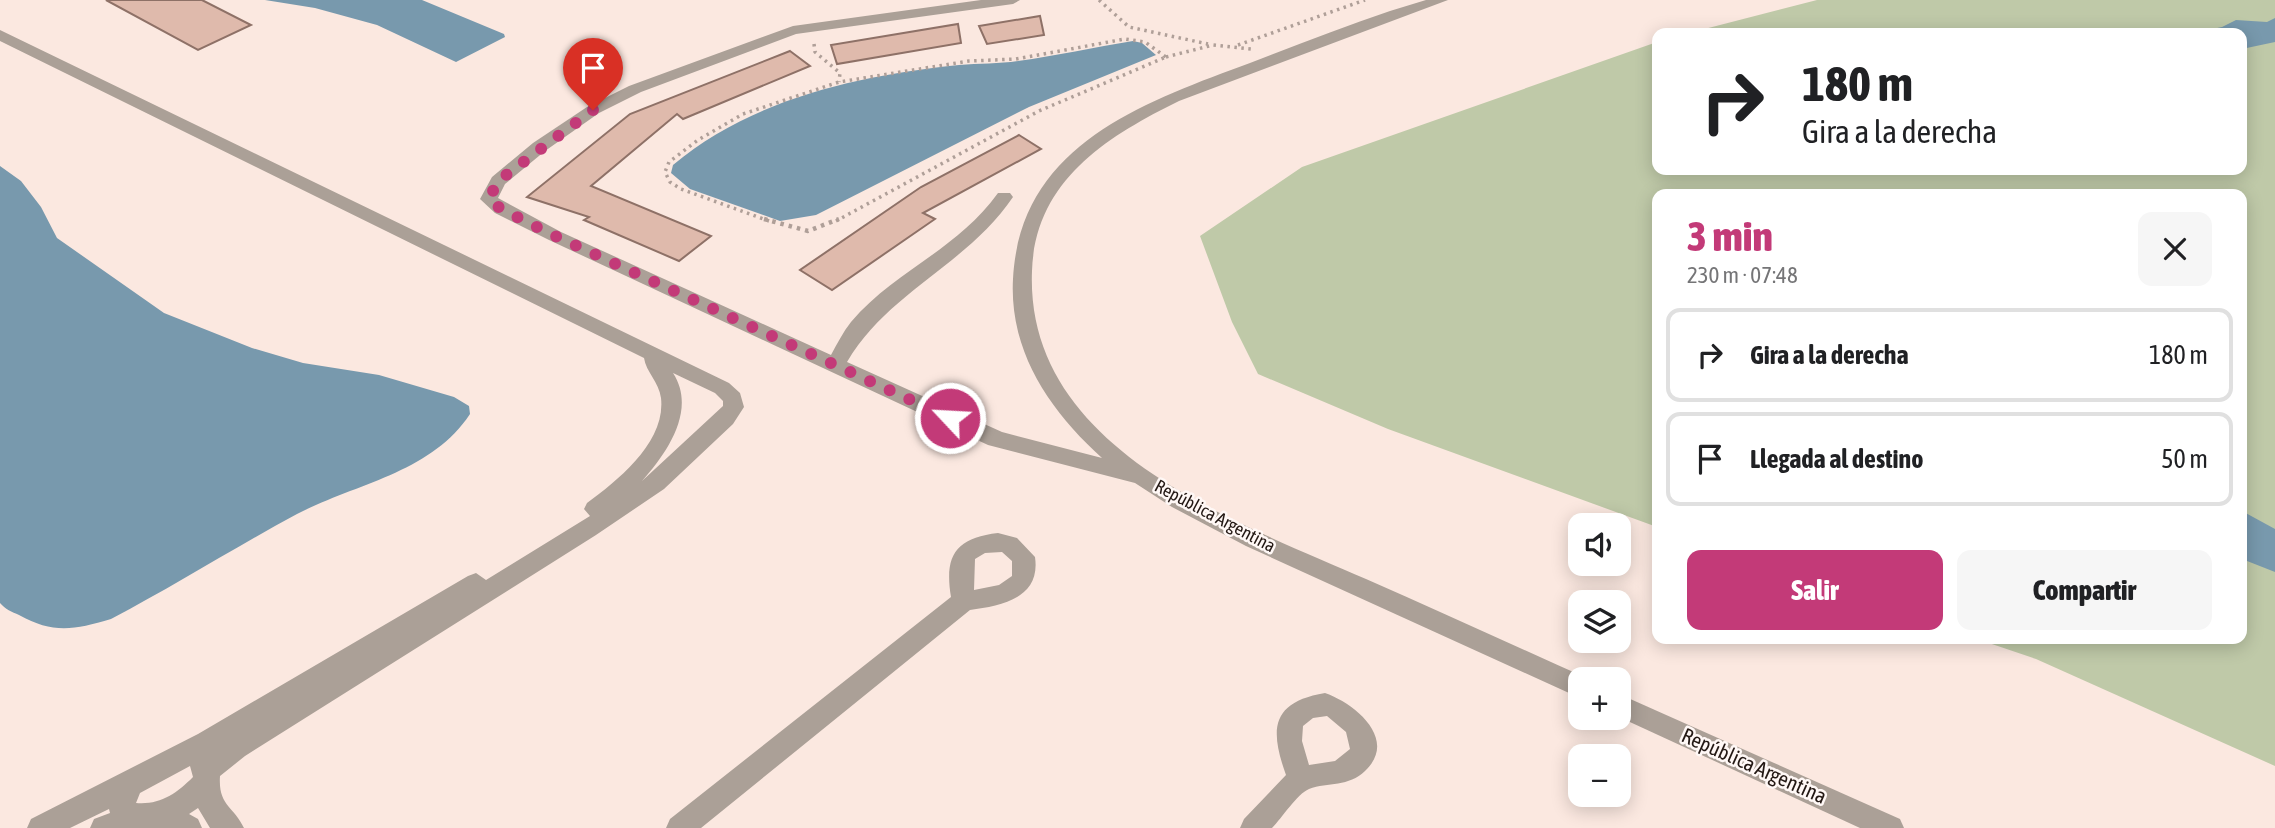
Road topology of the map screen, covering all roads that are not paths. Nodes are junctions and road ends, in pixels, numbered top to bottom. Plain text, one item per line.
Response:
1 (1013, 0) edge
2 (1430, 1) edge
3 (0, 35) edge
4 (1004, 197) dead end
5 (646, 354) junction
6 (835, 364) junction
7 (1143, 477) junction
8 (964, 601) dead end
9 (1568, 682) edge
10 (1631, 710) edge
11 (201, 769) junction
12 (1301, 778) dead end
13 (130, 785) junction
14 (148, 815) junction
15 (41, 828) edge
16 (104, 828) edge
17 (188, 828) edge
18 (230, 828) edge
19 (680, 828) edge
20 (1254, 828) edge
21 (1890, 828) edge

1 - 6 street
2 - 7 street, República Argentina
3 - 5 street
4 - 6 street
5 - 11 street
5 - 11 street
6 - 7 street
7 - 9 street, República Argentina
8 - 19 street
10 - 21 street, República Argentina
11 - 13 street
11 - 14 street
11 - 18 street
12 - 20 street
13 - 14 street
13 - 15 street
14 - 16 street
14 - 17 street

